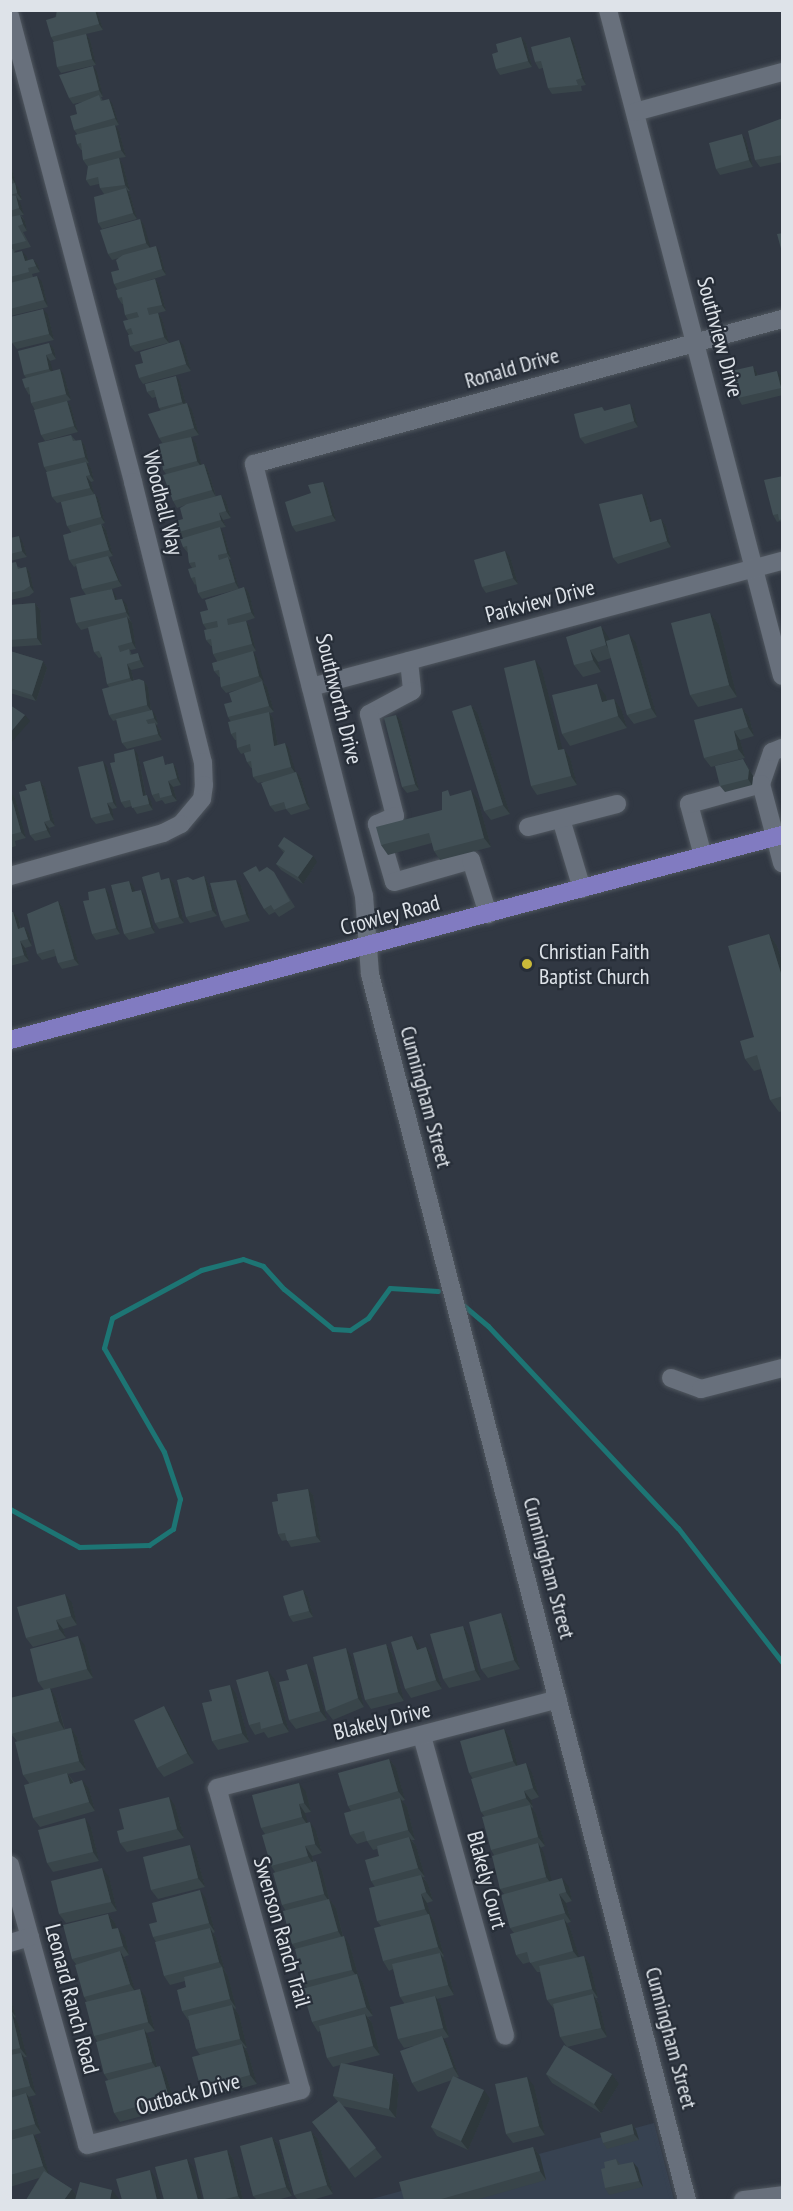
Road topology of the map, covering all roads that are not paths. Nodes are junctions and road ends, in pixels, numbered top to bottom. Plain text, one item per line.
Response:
1 (608, 10) edge
2 (10, 16) edge
3 (783, 72) edge
4 (635, 112) junction
5 (783, 319) edge
6 (696, 341) junction
7 (254, 464) joint
8 (783, 561) edge
9 (755, 568) junction
10 (409, 661) junction
11 (783, 676) edge
12 (311, 687) junction
13 (783, 748) edge
14 (761, 784) junction
15 (617, 804) dead end
16 (561, 819) junction
17 (528, 827) dead end
18 (779, 836) edge
19 (703, 856) junction
20 (783, 863) edge
21 (10, 876) edge
22 (582, 889) junction
23 (488, 914) junction
24 (366, 946) junction
25 (10, 1040) edge
26 (783, 1368) edge
27 (671, 1378) dead end
28 (558, 1699) junction
29 (422, 1736) junction
30 (217, 1788) joint
31 (10, 1865) edge
32 (30, 1937) junction
33 (10, 1943) edge
34 (505, 2036) dead end
35 (301, 2090) joint
36 (87, 2145) joint
37 (783, 2195) edge
38 (687, 2200) edge
39 (742, 2200) edge

1 - 4 street, Southview Drive
2 - 21 street, Woodhall Way
3 - 4 street
4 - 6 street, Southview Drive
5 - 6 street, Ronald Drive
6 - 7 street, Ronald Drive
6 - 9 street, Southview Drive
7 - 12 street, Southworth Drive
8 - 9 street, Parkview Drive
9 - 10 street, Parkview Drive
9 - 11 street, Southview Drive
10 - 12 street, Parkview Drive
10 - 23 street
12 - 24 street, Southworth Drive
13 - 14 street
14 - 18 street
14 - 19 street
15 - 16 street
16 - 17 street
16 - 22 street
18 - 19 main road, Crowley Road
18 - 20 street
19 - 22 main road, Crowley Road
22 - 23 main road, Crowley Road
23 - 24 main road, Crowley Road
24 - 25 main road, Crowley Road
24 - 28 street, Cunningham Street
26 - 27 street
28 - 29 street, Blakely Drive
28 - 38 street, Cunningham Street
29 - 30 street, Blakely Drive
29 - 34 street, Blakely Court
30 - 35 street, Swenson Ranch Trail
31 - 32 street, Leonard Ranch Road
32 - 33 street
32 - 36 street, Leonard Ranch Road
35 - 36 street, Outback Drive
37 - 39 street

